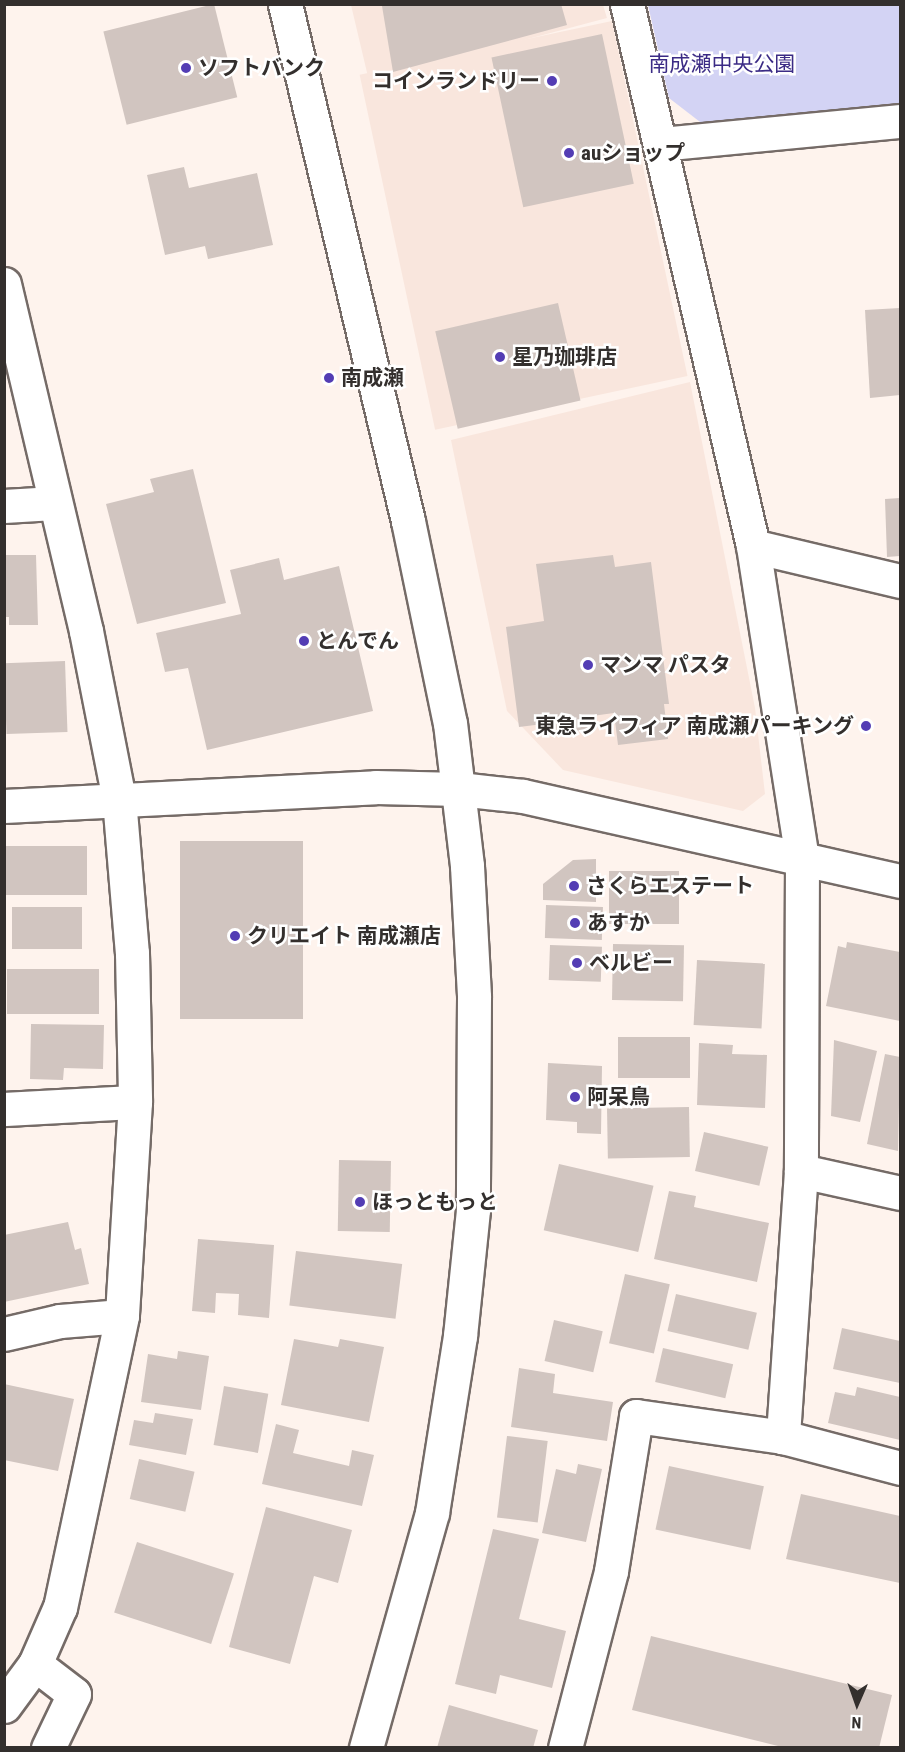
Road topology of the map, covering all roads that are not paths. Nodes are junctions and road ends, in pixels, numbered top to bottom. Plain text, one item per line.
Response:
1 (285, 4) edge
2 (627, 4) edge
3 (900, 121) edge
4 (660, 144) junction
5 (4, 284) edge
6 (54, 503) junction
7 (4, 506) edge
8 (753, 546) junction
9 (900, 581) edge
10 (459, 789) junction
11 (119, 799) junction
12 (4, 806) edge
13 (802, 858) junction
14 (900, 881) edge
15 (135, 1102) junction
16 (4, 1109) edge
17 (801, 1171) junction
18 (900, 1193) edge
19 (122, 1316) junction
20 (4, 1334) edge
21 (783, 1437) junction
22 (900, 1468) edge
23 (35, 1664) junction
24 (4, 1706) edge
25 (48, 1748) edge
26 (366, 1748) edge
27 (565, 1748) edge

1 - 10 street
2 - 4 street
3 - 4 street
4 - 8 street
5 - 6 street
6 - 7 street
6 - 11 street
8 - 9 street
8 - 13 street
10 - 11 street
10 - 13 street
10 - 26 street
11 - 12 street
11 - 15 street
13 - 14 street
13 - 17 street
15 - 16 street
15 - 19 street
17 - 18 street
17 - 21 street
19 - 20 street
19 - 23 street
21 - 22 street
21 - 27 street
23 - 24 street
23 - 25 street

